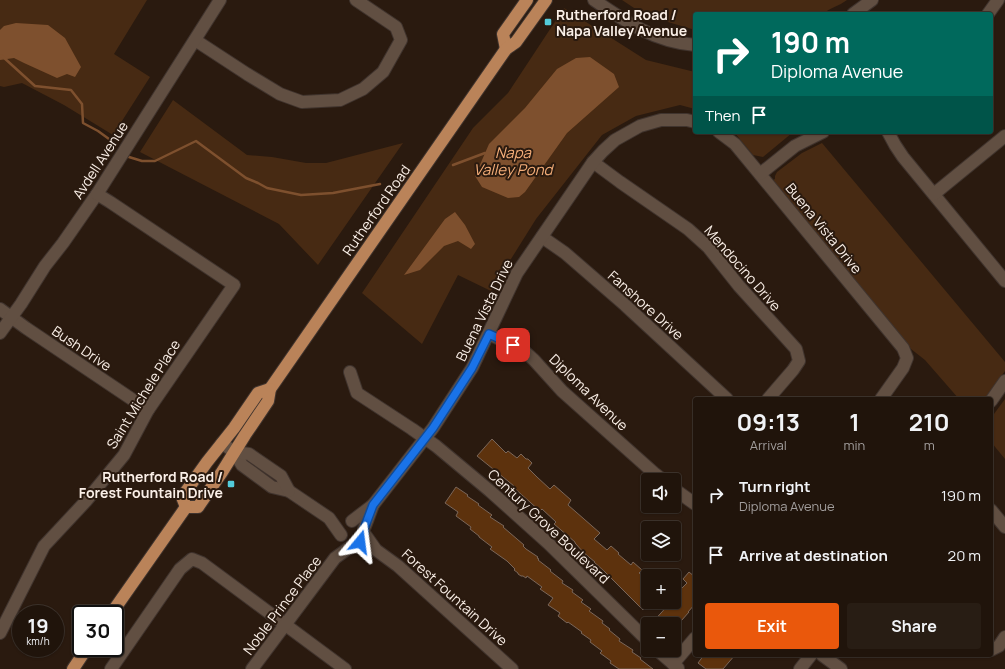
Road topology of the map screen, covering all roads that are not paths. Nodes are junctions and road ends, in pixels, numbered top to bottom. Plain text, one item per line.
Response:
1 (220, 0) edge
2 (356, 0) edge
3 (527, 0) edge
4 (546, 0) edge
5 (594, 0) edge
6 (872, 0) edge
7 (998, 0) edge
8 (856, 12) edge
9 (989, 12) edge
10 (195, 40) junction
11 (693, 45) edge
12 (506, 49) junction
13 (693, 122) edge
14 (722, 134) edge
15 (818, 134) edge
16 (889, 134) edge
17 (1005, 136) edge
18 (593, 162) junction
19 (760, 174) junction
20 (97, 194) junction
21 (934, 194) junction
22 (542, 237) junction
23 (1005, 281) edge
24 (0, 309) edge
25 (11, 317) junction
26 (0, 333) edge
27 (489, 334) junction
28 (350, 372) dead end
29 (1005, 381) edge
30 (270, 389) junction
31 (725, 397) edge
32 (770, 397) edge
33 (882, 397) edge
34 (993, 397) edge
35 (148, 410) junction
36 (425, 438) junction
37 (222, 443) junction
38 (234, 452) junction
39 (654, 473) edge
40 (681, 494) edge
41 (693, 503) edge
42 (373, 505) junction
43 (186, 507) junction
44 (993, 512) edge
45 (329, 518) junction
46 (352, 521) junction
47 (1005, 526) edge
48 (364, 531) junction
49 (341, 536) junction
50 (354, 545) junction
51 (376, 550) junction
52 (335, 558) junction
53 (117, 605) edge
54 (286, 624) junction
55 (0, 633) edge
56 (641, 634) edge
57 (1005, 637) edge
58 (693, 641) edge
59 (993, 649) edge
60 (81, 657) edge
61 (665, 657) edge
62 (809, 657) edge
63 (825, 657) edge
64 (676, 666) edge
65 (73, 669) edge
66 (111, 669) edge
67 (252, 669) edge
68 (345, 669) edge
69 (512, 669) edge
70 (800, 669) edge
71 (841, 669) edge

1 - 10 street, Avdell Avenue
2 - 10 street
3 - 12 main road
4 - 12 main road, Rutherford Road
5 - 11 street
6 - 8 street
7 - 9 street
10 - 20 street, Avdell Avenue
12 - 30 main road, Rutherford Road
13 - 18 street, Buena Vista Drive
14 - 19 street, Buena Vista Drive
15 - 19 street
16 - 21 street
17 - 21 street
18 - 22 street, Buena Vista Drive
18 - 32 street, Mendocino Drive
19 - 33 street, Buena Vista Drive
20 - 25 street, Avdell Avenue
20 - 35 street, Saint Michele Place
21 - 23 street
22 - 27 street, Buena Vista Drive
22 - 31 street, Fanshore Drive
24 - 25 street, Bush Drive
25 - 26 street, Avdell Avenue
25 - 35 street, Bush Drive
27 - 36 street, Buena Vista Drive
27 - 39 street, Diploma Avenue
28 - 36 street, Century Grove Boulevard
29 - 34 street
30 - 37 main road, Rutherford Road
30 - 38 main road, Rutherford Road
35 - 55 street, Saint Michele Place
36 - 42 street, Buena Vista Drive
36 - 56 street, Century Grove Boulevard
37 - 38 street
37 - 43 main road, Rutherford Road
38 - 43 main road, Rutherford Road
38 - 45 street
40 - 41 street
42 - 46 street, Buena Vista Drive
42 - 48 street, Buena Vista Drive
43 - 53 main road
44 - 47 street
45 - 46 street
45 - 49 street
46 - 48 street
46 - 49 street
48 - 50 street
48 - 51 street, Forest Fountain Drive
49 - 50 street
49 - 52 street, Noble Prince Place
50 - 51 street, Forest Fountain Drive
50 - 52 street, Noble Prince Place
51 - 69 street, Forest Fountain Drive
52 - 54 street, Noble Prince Place
54 - 66 street
54 - 67 street, Noble Prince Place
54 - 68 street
57 - 59 street
58 - 64 street
60 - 65 main road
61 - 64 street
62 - 70 street
63 - 71 street

